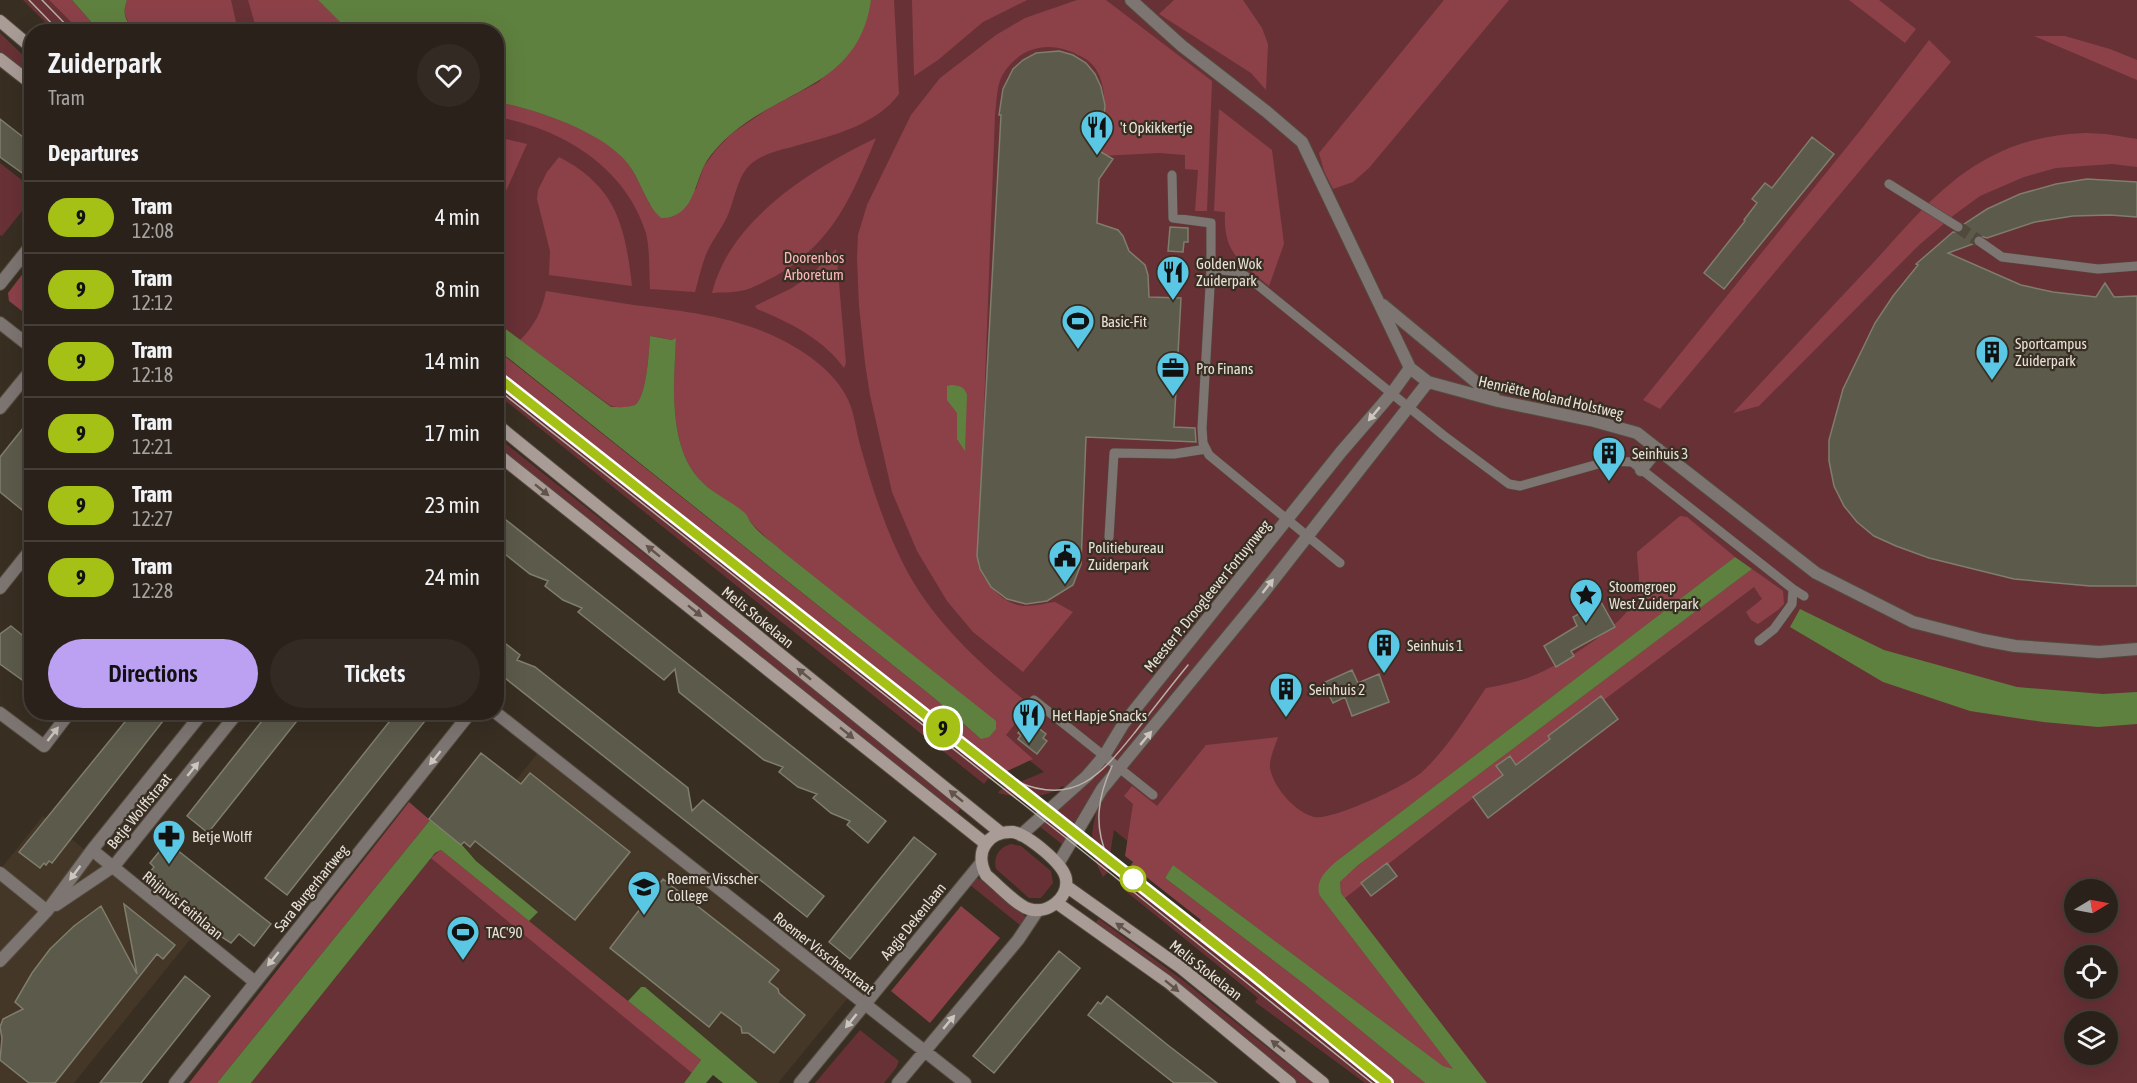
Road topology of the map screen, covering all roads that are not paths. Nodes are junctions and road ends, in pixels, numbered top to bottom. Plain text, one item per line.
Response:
1 (1131, 0) edge
2 (0, 21) edge
3 (24, 41) edge
4 (0, 59) edge
5 (24, 78) edge
6 (1172, 175) dead end
7 (1889, 184) dead end
8 (1958, 227) tunnel mouth
9 (1979, 241) tunnel mouth
10 (24, 254) edge
11 (2137, 266) edge
12 (1211, 269) junction
13 (0, 284) edge
14 (1380, 302) junction
15 (0, 323) edge
16 (24, 342) edge
17 (1410, 368) junction
18 (24, 379) edge
19 (1428, 382) junction
20 (1392, 393) junction
21 (1498, 401) junction
22 (1409, 407) junction
23 (0, 408) edge
24 (504, 430) edge
25 (1206, 449) junction
26 (1658, 449) junction
27 (504, 459) edge
28 (1641, 470) junction
29 (1287, 520) junction
30 (1307, 536) junction
31 (1109, 537) dead end
32 (24, 558) edge
33 (1340, 562) dead end
34 (0, 588) edge
35 (1793, 589) junction
36 (1804, 596) dead end
37 (1759, 641) dead end
38 (2137, 649) edge
39 (1034, 700) dead end
40 (0, 713) edge
41 (504, 719) edge
42 (64, 720) edge
43 (197, 720) edge
44 (232, 720) edge
45 (465, 720) edge
46 (1104, 756) junction
47 (1119, 767) junction
48 (1153, 795) dead end
49 (1001, 833) junction
50 (1021, 835) junction
51 (986, 844) junction
52 (92, 850) junction
53 (981, 863) junction
54 (1058, 864) junction
55 (114, 866) junction
56 (0, 873) edge
57 (1066, 886) junction
58 (1057, 903) junction
59 (1038, 910) junction
60 (47, 911) junction
61 (0, 961) edge
62 (255, 982) junction
63 (865, 1004) junction
64 (925, 1051) junction
65 (175, 1083) edge
66 (800, 1083) edge
67 (898, 1083) edge
68 (965, 1083) edge
69 (1290, 1083) edge
70 (1323, 1083) edge

1 - 14 street, Henriëtte Roland Holstweg
2 - 3 street
4 - 5 street
6 - 12 lane
7 - 8 lane
9 - 11 lane
10 - 13 street
12 - 20 lane
12 - 25 lane
14 - 17 street, Henriëtte Roland Holstweg
14 - 21 street
15 - 16 street
17 - 19 street, Henriëtte Roland Holstweg
17 - 20 street, Meester P. Droogleever Fortuynweg
18 - 23 street
19 - 21 street, Henriëtte Roland Holstweg
19 - 22 street
20 - 22 lane
20 -> 29 street, Meester P. Droogleever Fortuynweg
21 - 26 street, Henriëtte Roland Holstweg
22 - 28 lane
22 - 30 street
49 -> 24 street, Melis Stokelaan
25 - 29 lane
25 - 31 lane
26 - 28 street
26 - 38 street, Henriëtte Roland Holstweg
27 -> 51 street
28 - 35 lane
29 - 30 lane
29 - 46 street, Meester P. Droogleever Fortuynweg
30 - 33 lane
47 -> 30 street
32 - 34 street
35 - 36 lane
35 - 37 lane
39 - 46 lane
40 -> 42 street
41 - 63 street, Roemer Visscherstraat
43 - 52 street, Betje Wolffstraat
55 -> 44 street, Betje Wolffstraat
45 -> 62 street, Sara Burgerhartweg
46 - 47 lane
46 - 50 street, Meester P. Droogleever Fortuynweg
47 - 48 lane
47 - 54 street
49 - 50 street
49 - 51 street
50 - 54 street
51 - 53 street
52 - 55 street, Rhijnvis Feithlaan
52 -> 60 street, Betje Wolffstraat
53 - 59 street
53 - 63 street, Aagje Dekenlaan
54 - 57 street
55 - 60 street, Betje Wolffstraat
55 - 62 street, Rhijnvis Feithlaan
56 - 60 street
57 - 58 street
70 -> 57 street, Melis Stokelaan
58 - 59 street
58 -> 69 street
64 -> 59 street
60 - 61 street, Betje Wolffstraat
62 - 65 street, Sara Burgerhartweg
63 - 64 street, Roemer Visscherstraat
63 -> 66 street, Aagje Dekenlaan
64 - 67 street
64 - 68 street, Roemer Visscherstraat

